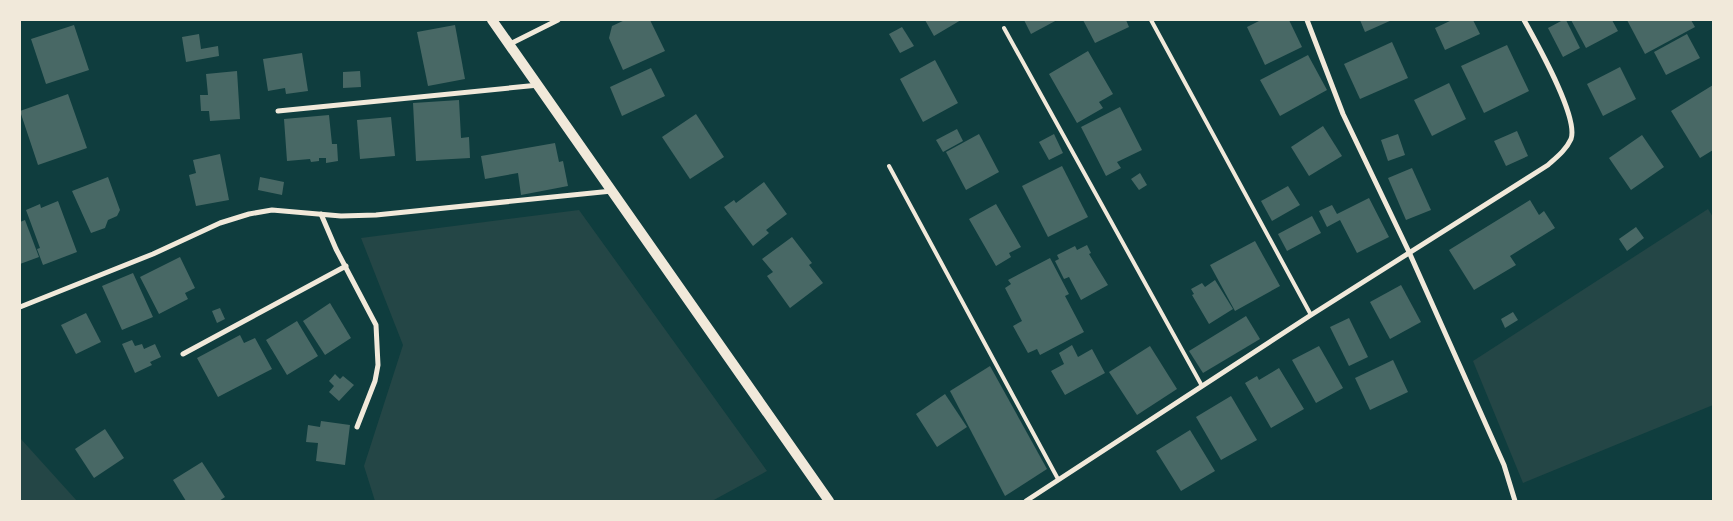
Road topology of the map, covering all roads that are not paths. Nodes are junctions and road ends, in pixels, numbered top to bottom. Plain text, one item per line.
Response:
1 (492, 20) edge
2 (558, 20) edge
3 (1151, 20) edge
4 (1307, 20) edge
5 (1524, 20) edge
6 (1004, 28) dead end
7 (510, 44) junction
8 (540, 85) junction
9 (278, 111) dead end
10 (888, 166) dead end
11 (613, 191) junction
12 (321, 214) junction
13 (1409, 252) junction
14 (346, 266) junction
15 (20, 307) edge
16 (1311, 315) junction
17 (183, 354) dead end
18 (1202, 386) junction
19 (357, 427) dead end
20 (1058, 479) junction
21 (829, 501) edge
22 (1026, 501) edge
23 (1515, 501) edge

1 - 7 main road
2 - 7 street
3 - 16 lane
4 - 13 street
5 - 13 street
6 - 18 lane
7 - 8 main road
8 - 9 street
8 - 11 main road
10 - 20 lane
11 - 12 street
11 - 21 main road
12 - 14 street
12 - 15 street
13 - 16 street
13 - 23 street
14 - 17 street
14 - 19 street
16 - 18 street
18 - 20 street
20 - 22 street

